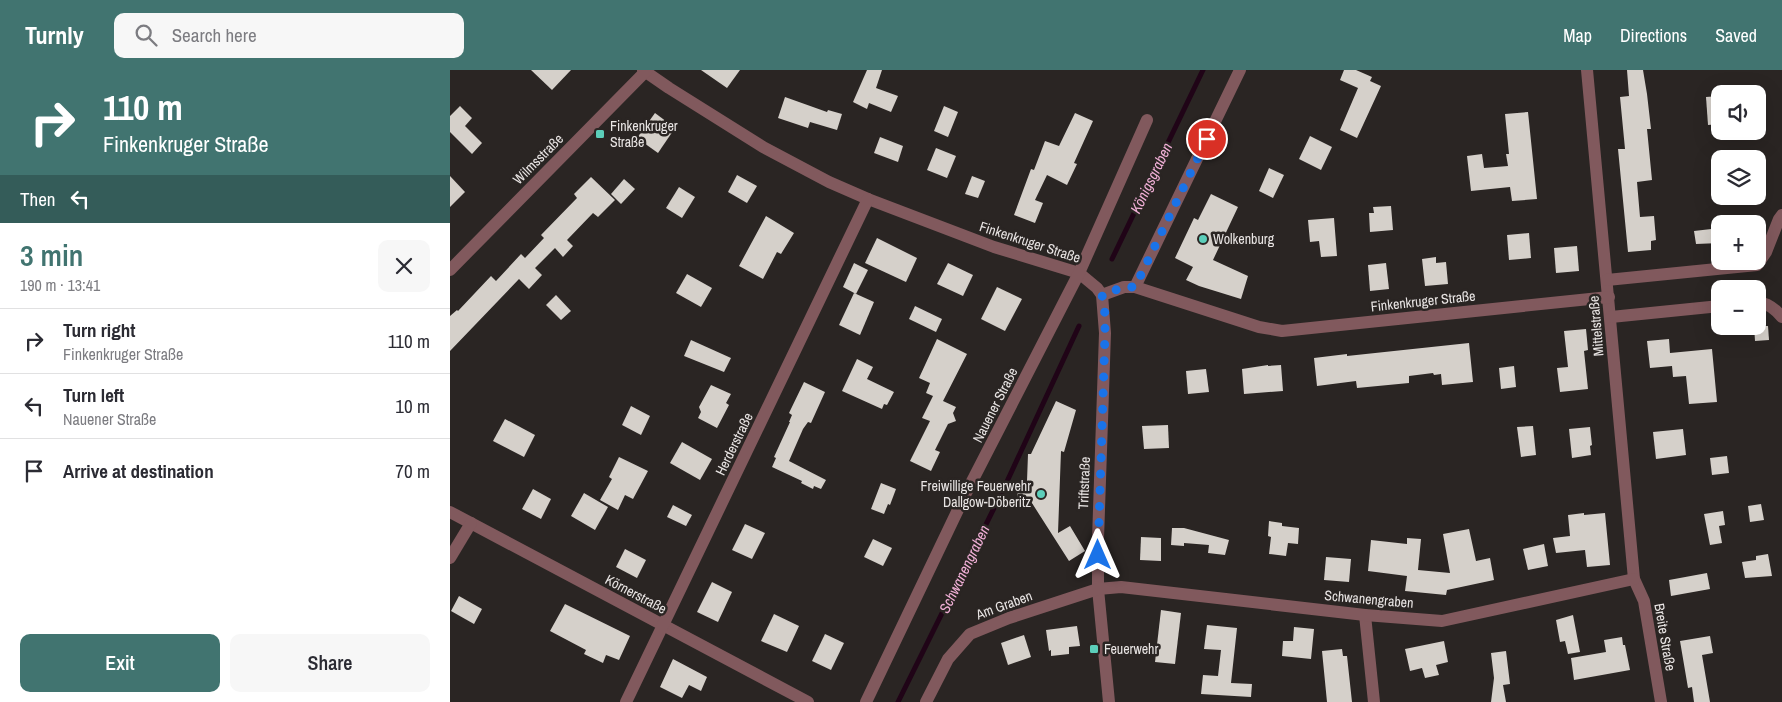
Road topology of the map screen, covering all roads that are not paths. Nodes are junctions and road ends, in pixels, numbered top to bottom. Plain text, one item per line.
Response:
1 (645, 70) edge
2 (1240, 70) edge
3 (1587, 70) edge
4 (1146, 120) dead end
5 (868, 199) junction
6 (1782, 215) edge
7 (450, 270) edge
8 (1079, 273) junction
9 (1607, 280) junction
10 (1135, 287) junction
11 (1102, 295) junction
12 (1609, 297) junction
13 (1766, 304) edge
14 (1711, 307) edge
15 (1610, 318) junction
16 (1782, 318) edge
17 (450, 512) edge
18 (471, 523) junction
19 (450, 558) edge
20 (1634, 579) junction
21 (1098, 589) junction
22 (1364, 615) junction
23 (663, 626) junction
24 (626, 702) edge
25 (808, 702) edge
26 (866, 702) edge
27 (926, 702) edge
28 (1110, 702) edge
29 (1374, 702) edge
30 (1661, 702) edge

1 - 5 street, Finkenkruger Straße
1 - 7 street, Wilmsstraße
2 - 10 street
3 - 9 street, Mittelstraße
4 - 8 street, Nauener Straße
5 - 8 street, Finkenkruger Straße
5 - 23 street, Herderstraße
6 - 9 street
8 - 11 street, Finkenkruger Straße
8 - 26 street, Nauener Straße
9 - 12 street, Mittelstraße
10 - 11 street, Finkenkruger Straße
10 - 12 street, Finkenkruger Straße
11 - 21 street, Triftstraße
12 - 15 street, Mittelstraße
13 - 16 street
14 - 15 street
15 - 20 street, Mittelstraße
17 - 18 street, Körnerstraße
18 - 19 street
18 - 23 street, Körnerstraße
20 - 22 street, Schwanengraben
20 - 30 street, Breite Straße
21 - 22 street, Schwanengraben
21 - 27 street, Am Graben
21 - 28 street, Triftstraße
22 - 29 street
23 - 24 street, Herderstraße
23 - 25 street, Körnerstraße

